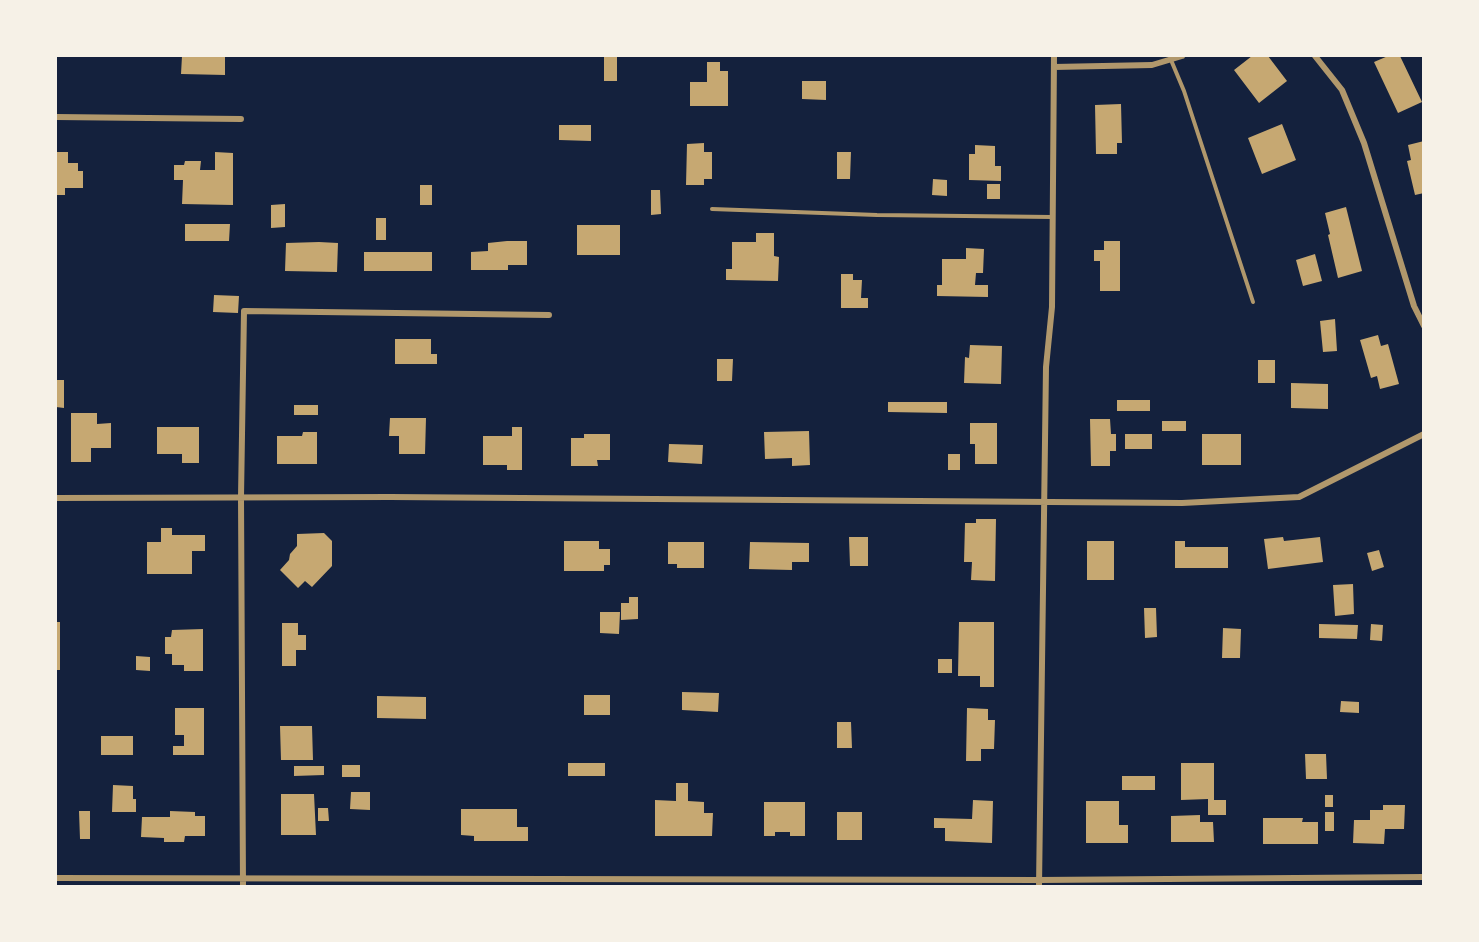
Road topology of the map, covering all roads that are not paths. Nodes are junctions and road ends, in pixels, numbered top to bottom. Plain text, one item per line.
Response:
1 (1054, 56) edge
2 (1182, 56) edge
3 (1315, 56) edge
4 (1172, 60) junction
5 (1054, 67) junction
6 (56, 117) edge
7 (241, 119) dead end
8 (712, 209) dead end
9 (1053, 217) junction
10 (1252, 302) dead end
11 (549, 315) dead end
12 (1424, 326) edge
13 (1424, 434) edge
14 (241, 497) junction
15 (56, 498) edge
16 (1043, 500) junction
17 (1424, 877) edge
18 (56, 878) edge
19 (243, 878) junction
20 (1039, 883) edge
21 (243, 886) edge

1 - 5 street
2 - 4 street
3 - 12 street
4 - 5 street
4 - 10 lane
5 - 9 street
6 - 7 street
8 - 9 lane
9 - 16 street
11 - 14 street
13 - 16 street
14 - 15 street
14 - 16 street
14 - 19 street
16 - 20 street
17 - 20 street
18 - 19 street
19 - 20 street
19 - 21 street

